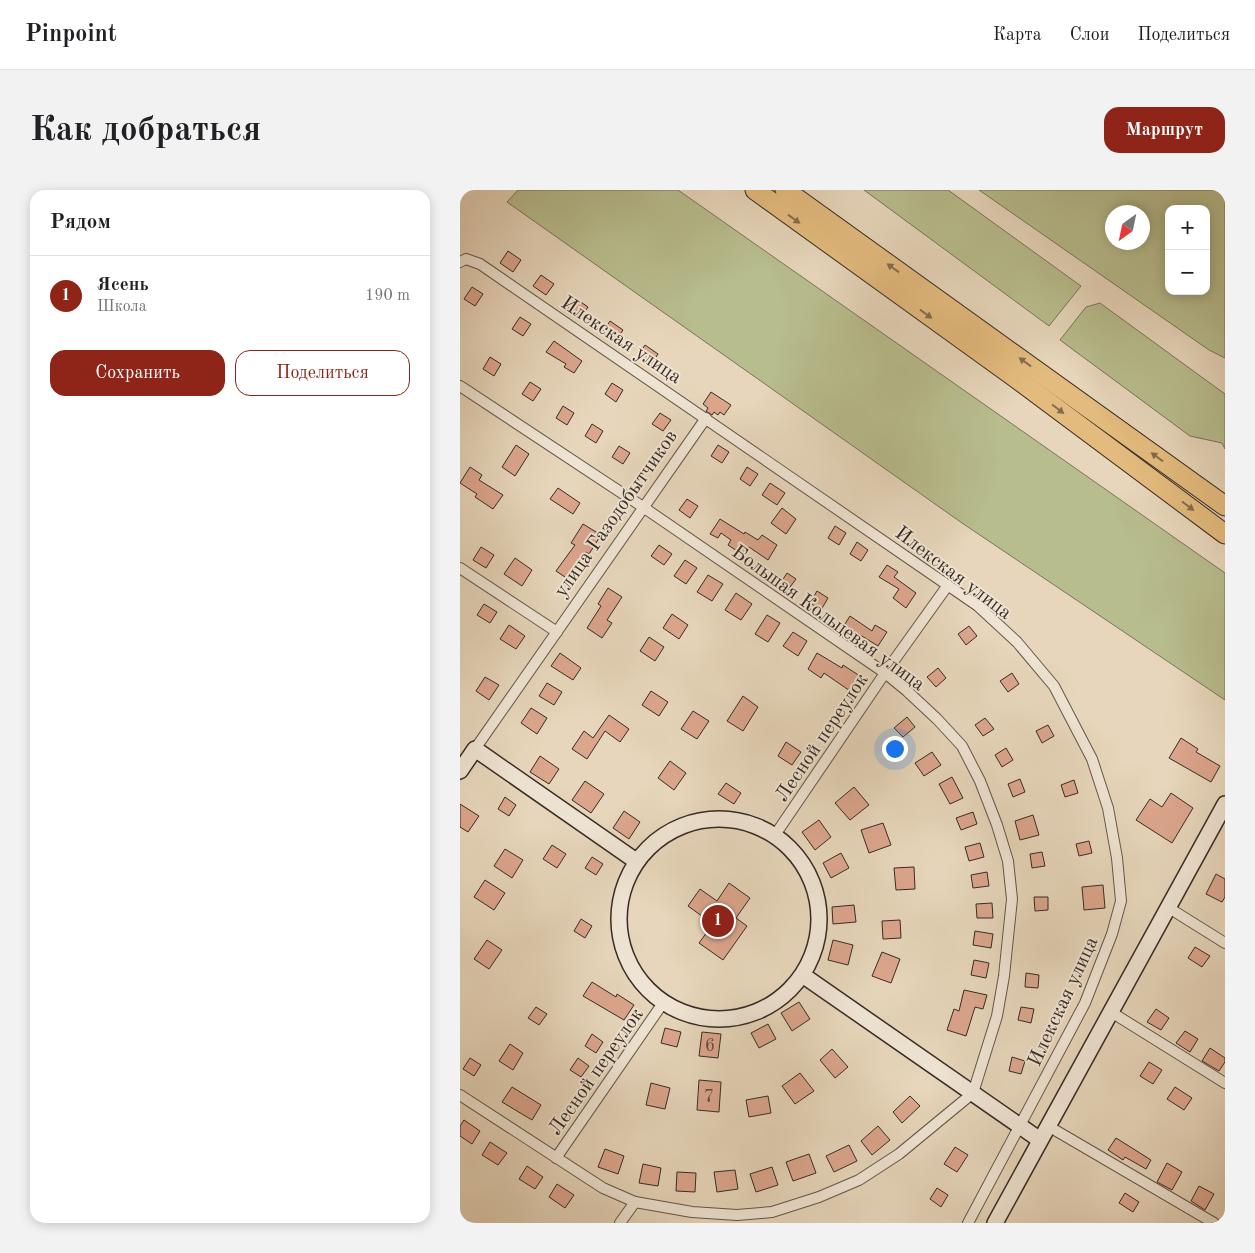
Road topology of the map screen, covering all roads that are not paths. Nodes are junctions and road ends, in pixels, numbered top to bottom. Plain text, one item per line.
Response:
1 (755, 190) edge
2 (784, 190) edge
3 (460, 262) edge
4 (460, 386) edge
5 (706, 418) junction
6 (1225, 506) edge
7 (643, 507) junction
8 (1225, 534) edge
9 (460, 568) edge
10 (948, 585) junction
11 (557, 632) junction
12 (885, 673) junction
13 (475, 749) junction
14 (460, 771) edge
15 (1225, 804) edge
16 (775, 835) junction
17 (636, 861) junction
18 (1169, 908) junction
19 (1225, 943) edge
20 (804, 976) junction
21 (663, 1003) junction
22 (1111, 1012) junction
23 (1225, 1083) edge
24 (973, 1093) junction
25 (460, 1095) edge
26 (1020, 1125) junction
27 (1048, 1126) junction
28 (1040, 1140) junction
29 (556, 1158) junction
30 (634, 1202) junction
31 (620, 1223) edge
32 (968, 1223) edge
33 (995, 1223) edge
34 (1214, 1223) edge

1 -> 8 highway
6 -> 2 highway
3 - 5 street, Илекская улица
4 - 7 street, Большая Кольцевая улица
5 - 7 street, улица Газодобытчиков
5 - 10 street, Илекская улица
7 - 11 street, улица Газодобытчиков
7 - 12 street, Большая Кольцевая улица
9 - 11 street
10 - 12 street, Лесной переулок
10 - 26 street, Илекская улица
11 - 13 street, улица Газодобытчиков
12 - 16 street, Лесной переулок
12 - 24 street, Большая Кольцевая улица
13 - 14 street, улица Газодобытчиков
13 - 17 street
15 - 18 street
16 - 17 street
16 - 20 street
17 - 21 street
18 - 19 street
18 - 22 street
20 - 21 street
20 - 24 street
21 - 29 street, Лесной переулок
22 - 23 street
22 - 27 street
24 - 26 street
24 - 30 street
25 - 29 street
26 - 28 street
26 - 32 street, Илекская улица
27 - 28 street
27 - 34 street
28 - 33 street
29 - 30 street
30 - 31 street

